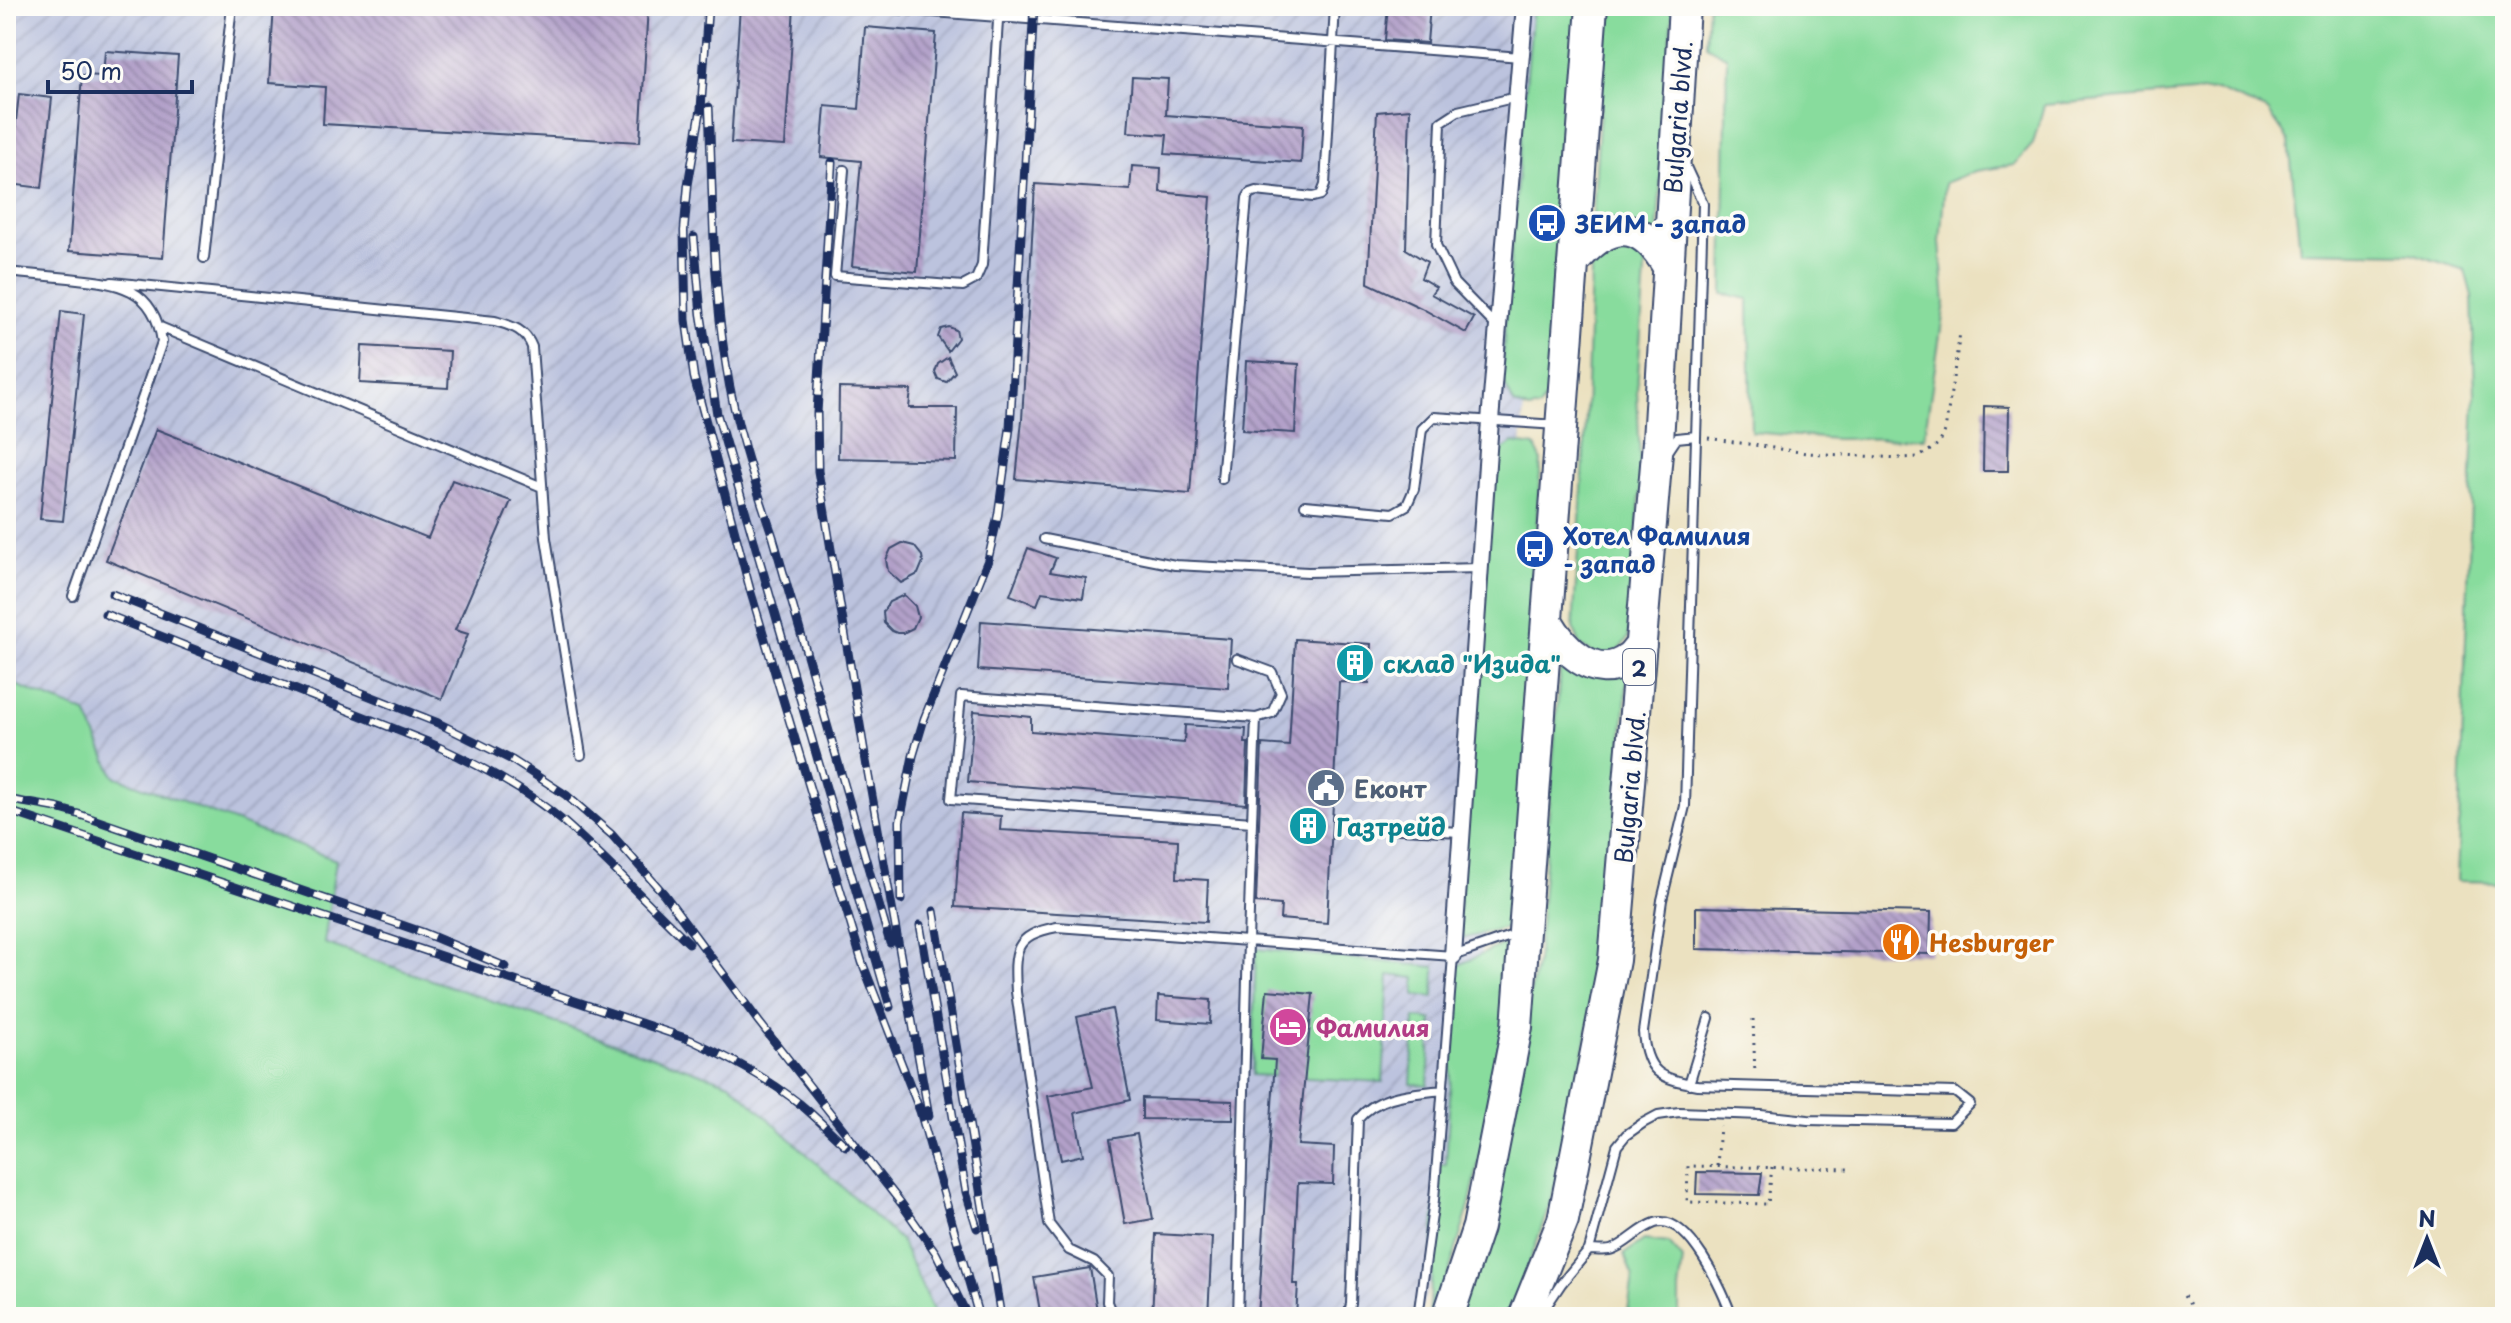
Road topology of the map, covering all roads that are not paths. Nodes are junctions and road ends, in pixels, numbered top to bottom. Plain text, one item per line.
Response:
1 (232, 6) edge
2 (856, 6) edge
3 (999, 6) edge
4 (1335, 6) edge
5 (1525, 6) edge
6 (1592, 6) edge
7 (1684, 6) edge
8 (998, 19) junction
9 (1333, 43) junction
10 (1521, 57) junction
11 (1518, 97) junction
12 (1675, 144) junction
13 (844, 170) dead end
14 (204, 258) dead end
15 (1573, 263) junction
16 (1667, 265) junction
17 (6, 272) edge
18 (112, 282) junction
19 (160, 327) junction
20 (1499, 329) junction
21 (1490, 421) junction
22 (1561, 426) junction
23 (1696, 436) junction
24 (1222, 479) dead end
25 (542, 487) junction
26 (1653, 496) junction
27 (1305, 505) dead end
28 (1044, 539) dead end
29 (1480, 568) junction
30 (73, 596) dead end
31 (1547, 621) junction
32 (1641, 645) junction
33 (1237, 659) dead end
34 (1256, 718) junction
35 (581, 755) dead end
36 (1252, 822) junction
37 (1342, 826) dead end
38 (1461, 832) junction
39 (1525, 932) junction
40 (1248, 941) junction
41 (1453, 956) junction
42 (1709, 1018) dead end
43 (1689, 1084) junction
44 (1442, 1090) junction
45 (1589, 1250) junction
46 (1113, 1317) edge
47 (1238, 1317) edge
48 (1348, 1317) edge
49 (1418, 1317) edge
50 (1448, 1317) edge
51 (1524, 1317) edge
52 (1539, 1317) edge
53 (1732, 1317) edge

1 - 14 lane
2 - 8 lane
3 - 8 lane
4 - 9 lane
5 - 10 street
6 - 15 highway
7 - 12 highway, Bulgaria blvd. / 2
8 - 9 lane
8 - 13 lane
9 - 10 lane
9 - 24 lane
10 - 11 street
11 - 20 street
11 - 20 lane
12 - 16 highway, Bulgaria blvd. / 2
12 - 23 lane
15 - 16 highway
15 - 22 highway
16 - 26 highway, Bulgaria blvd. / 2
17 - 18 lane
18 - 19 lane
18 - 25 lane
19 - 25 lane
19 - 30 lane
20 - 21 street
21 - 22 lane
21 - 27 lane
21 - 29 street
22 - 31 highway
23 - 26 lane
23 - 43 lane
25 - 35 lane
26 - 32 highway, Bulgaria blvd. / 2
28 - 29 lane
29 - 38 street
31 - 32 highway
31 - 39 highway
32 - 51 highway, Bulgaria blvd. / 2
33 - 34 lane
34 - 36 lane
34 - 36 lane
36 - 40 lane
37 - 38 lane
38 - 41 street
39 - 41 lane
39 - 50 highway
40 - 41 lane
40 - 46 lane
40 - 47 lane
41 - 44 lane
42 - 43 lane
43 - 45 lane
44 - 48 lane
44 - 49 lane
45 - 52 lane
45 - 53 lane

